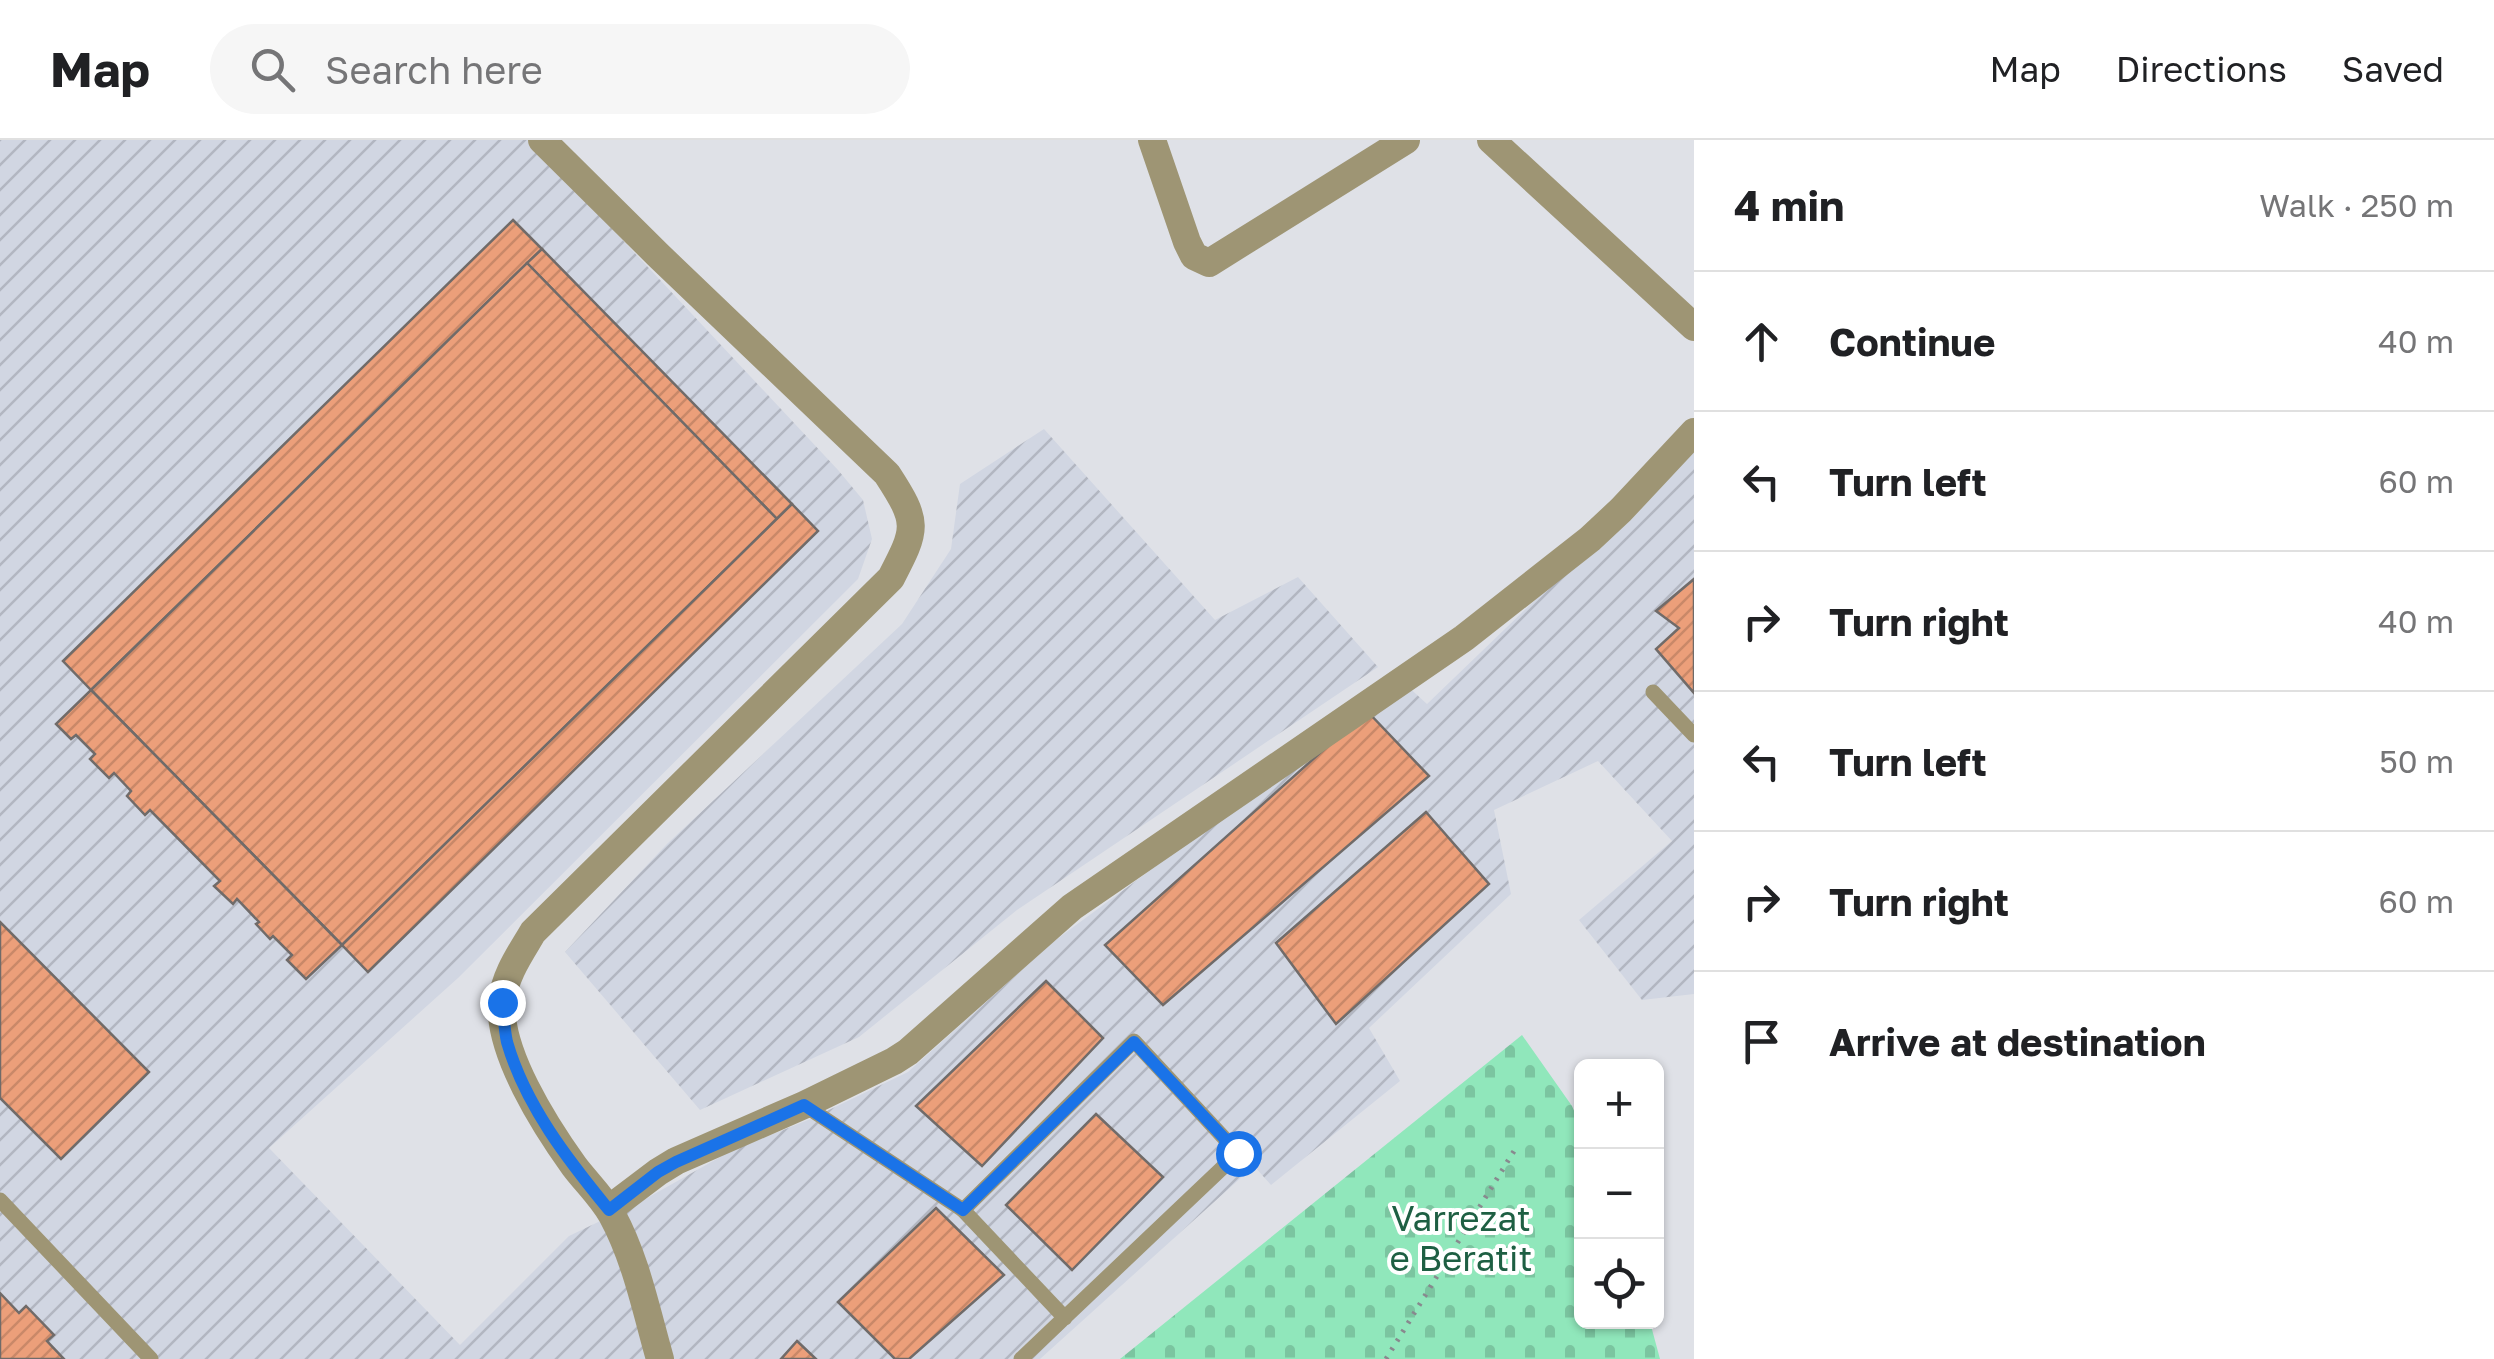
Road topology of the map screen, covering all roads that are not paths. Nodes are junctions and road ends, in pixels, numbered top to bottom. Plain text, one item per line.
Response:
1 (542, 140) edge
2 (1152, 140) edge
3 (1406, 140) edge
4 (1491, 140) edge
5 (1694, 327) edge
6 (1694, 432) edge
7 (1653, 692) dead end
8 (1694, 735) edge
9 (804, 1105) junction
10 (0, 1200) edge
11 (609, 1210) junction
12 (963, 1210) junction
13 (1065, 1318) junction
14 (151, 1359) edge
15 (660, 1359) edge
16 (1021, 1359) edge

1 - 11 street
2 - 3 street
4 - 5 street
6 - 9 street
7 - 8 lane
9 - 11 street
9 - 12 lane
10 - 14 lane
11 - 15 street
12 - 13 lane
12 - 13 lane
13 - 16 lane

